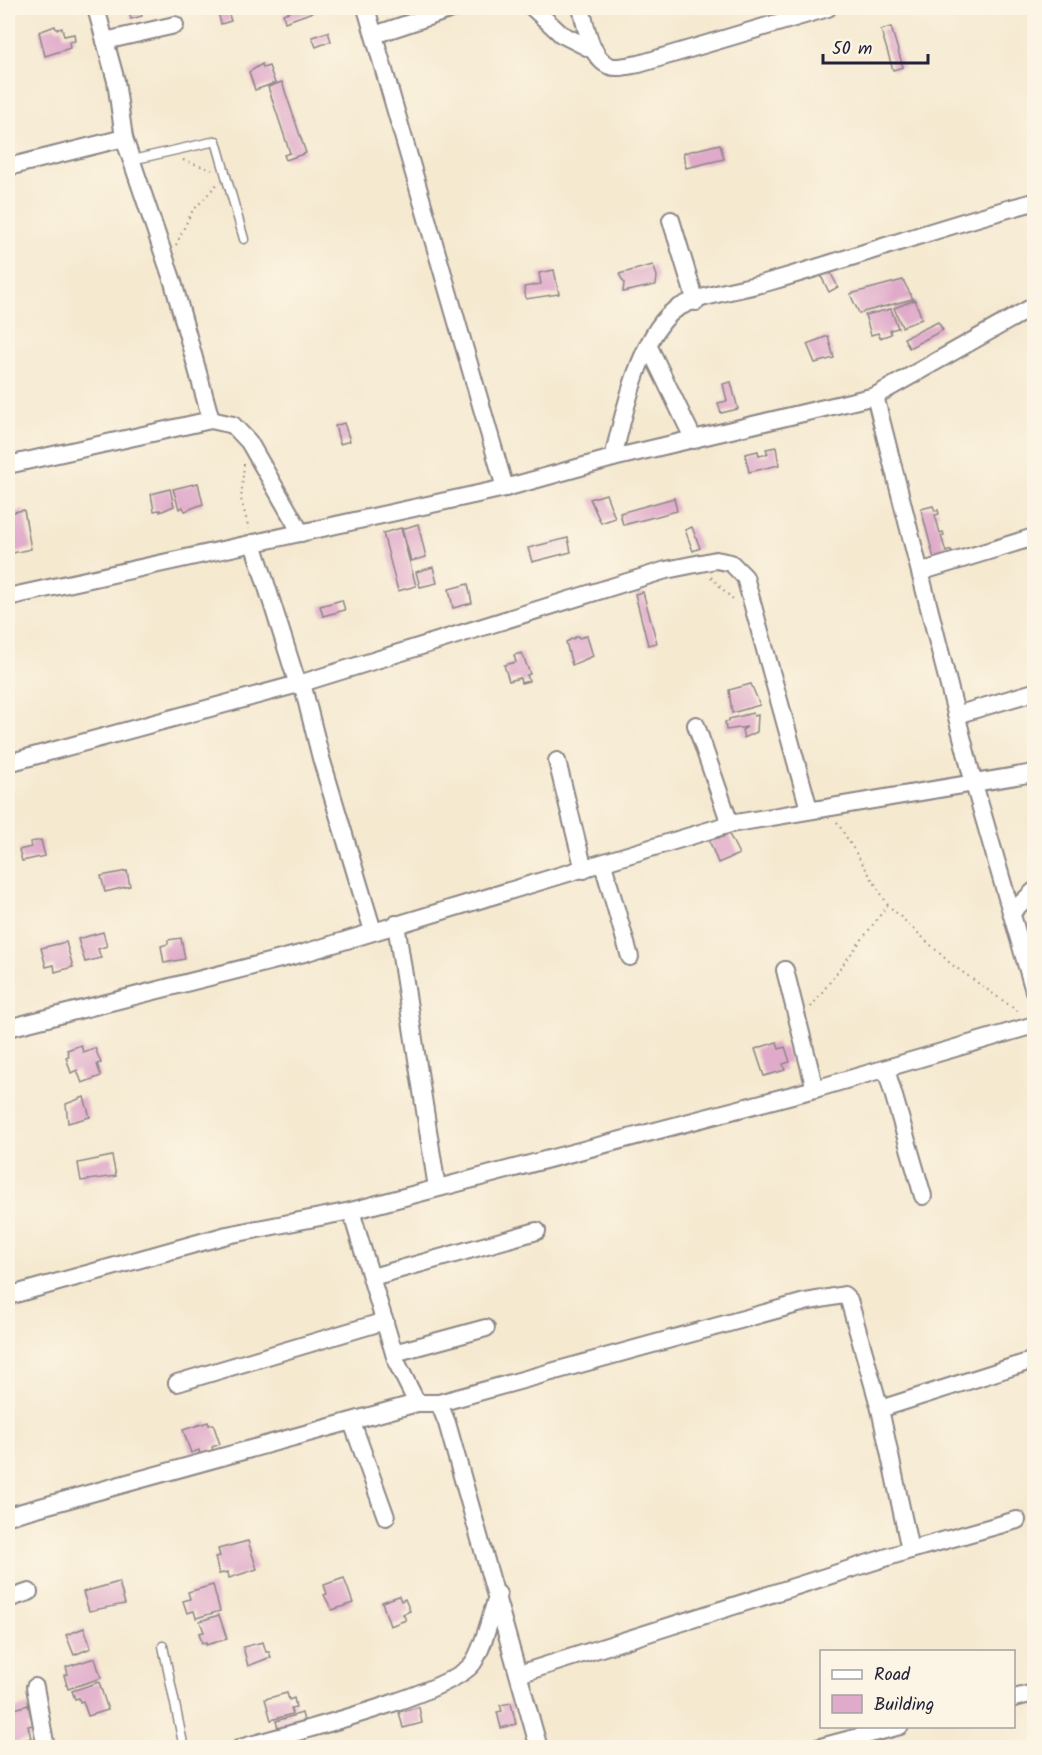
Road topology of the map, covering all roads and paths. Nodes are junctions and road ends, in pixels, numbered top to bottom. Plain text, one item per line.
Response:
1 (96, 8) edge
2 (366, 8) edge
3 (455, 8) edge
4 (533, 8) edge
5 (581, 8) edge
6 (828, 8) edge
7 (175, 25) dead end
8 (374, 34) junction
9 (105, 41) junction
10 (595, 51) junction
11 (124, 138) junction
12 (132, 160) junction
13 (8, 167) edge
14 (226, 175) junction
15 (1035, 202) edge
16 (672, 220) dead end
17 (244, 239) dead end
18 (167, 264) junction
19 (696, 302) junction
20 (1035, 306) edge
21 (649, 347) junction
22 (875, 396) junction
23 (212, 420) junction
24 (694, 440) junction
25 (613, 458) junction
26 (244, 462) dead end
27 (8, 465) edge
28 (506, 488) junction
29 (302, 533) junction
30 (1035, 537) edge
31 (253, 543) junction
32 (698, 564) junction
33 (920, 572) junction
34 (8, 597) edge
35 (736, 603) dead end
36 (300, 684) junction
37 (1035, 692) edge
38 (956, 715) junction
39 (696, 725) dead end
40 (557, 761) dead end
41 (8, 763) edge
42 (1035, 773) edge
43 (974, 784) junction
44 (828, 807) junction
45 (809, 810) junction
46 (730, 824) junction
47 (603, 864) junction
48 (584, 870) junction
49 (1035, 891) edge
50 (888, 905) junction
51 (1012, 912) junction
52 (396, 924) junction
53 (373, 931) junction
54 (630, 957) dead end
55 (785, 970) dead end
56 (1035, 991) edge
57 (1030, 1021) edge
58 (798, 1023) junction
59 (8, 1028) edge
60 (886, 1069) junction
61 (815, 1089) junction
62 (436, 1188) junction
63 (923, 1196) dead end
64 (351, 1210) junction
65 (537, 1231) dead end
66 (372, 1277) junction
67 (8, 1296) edge
68 (385, 1321) junction
69 (486, 1328) dead end
70 (394, 1353) junction
71 (1035, 1360) edge
72 (177, 1383) dead end
73 (417, 1403) junction
74 (439, 1403) junction
75 (880, 1409) junction
76 (352, 1422) junction
77 (8, 1516) edge
78 (386, 1517) dead end
79 (1017, 1520) dead end
80 (910, 1550) junction
81 (29, 1592) dead end
82 (498, 1594) junction
83 (8, 1599) edge
84 (163, 1646) dead end
85 (519, 1674) junction
86 (35, 1688) dead end
87 (1035, 1693) edge
88 (1015, 1698) edge
89 (892, 1728) edge
90 (46, 1748) edge
91 (183, 1748) edge
92 (240, 1748) edge
93 (539, 1748) edge
94 (817, 1748) edge

1 - 9 street
2 - 8 street
3 - 8 street
4 - 10 street
5 - 10 street
6 - 10 street
7 - 9 street
8 - 28 street
9 - 11 street
11 - 12 street
11 - 13 street
12 - 14 lane
12 - 18 street
14 - 17 lane
14 - 18 path
15 - 19 street
16 - 19 street
18 - 23 street
19 - 21 street
20 - 22 street
21 - 24 street
21 - 25 street
22 - 24 street
22 - 33 street
23 - 27 street
23 - 29 street
24 - 25 street
25 - 28 street
26 - 31 path
28 - 29 street
29 - 31 street
30 - 33 street
31 - 34 street
31 - 36 street
32 - 35 path
32 - 36 street
32 - 45 street
33 - 38 street
36 - 41 street
36 - 53 street
37 - 38 street
38 - 43 street
39 - 46 street
40 - 48 street
42 - 43 street
43 - 44 street
43 - 51 street
44 - 45 street
44 - 50 path
45 - 46 street
46 - 47 street
47 - 48 street
47 - 54 street
48 - 52 street
49 - 51 street
50 - 57 path
50 - 58 path
51 - 56 street
52 - 53 street
52 - 62 street
53 - 59 street
55 - 58 street
57 - 60 street
58 - 61 street
60 - 61 street
60 - 63 street
61 - 62 street
62 - 64 street
64 - 66 street
64 - 67 street
65 - 66 street
66 - 68 street
68 - 70 street
68 - 72 street
69 - 70 street
70 - 73 street
71 - 75 street
73 - 74 street
73 - 76 street
74 - 75 street
74 - 82 street
75 - 80 street
76 - 77 street
76 - 78 street
79 - 80 street
80 - 85 street
81 - 83 street
82 - 85 street
82 - 92 street
84 - 91 lane
85 - 93 street
86 - 90 street
87 - 88 street
89 - 94 street

